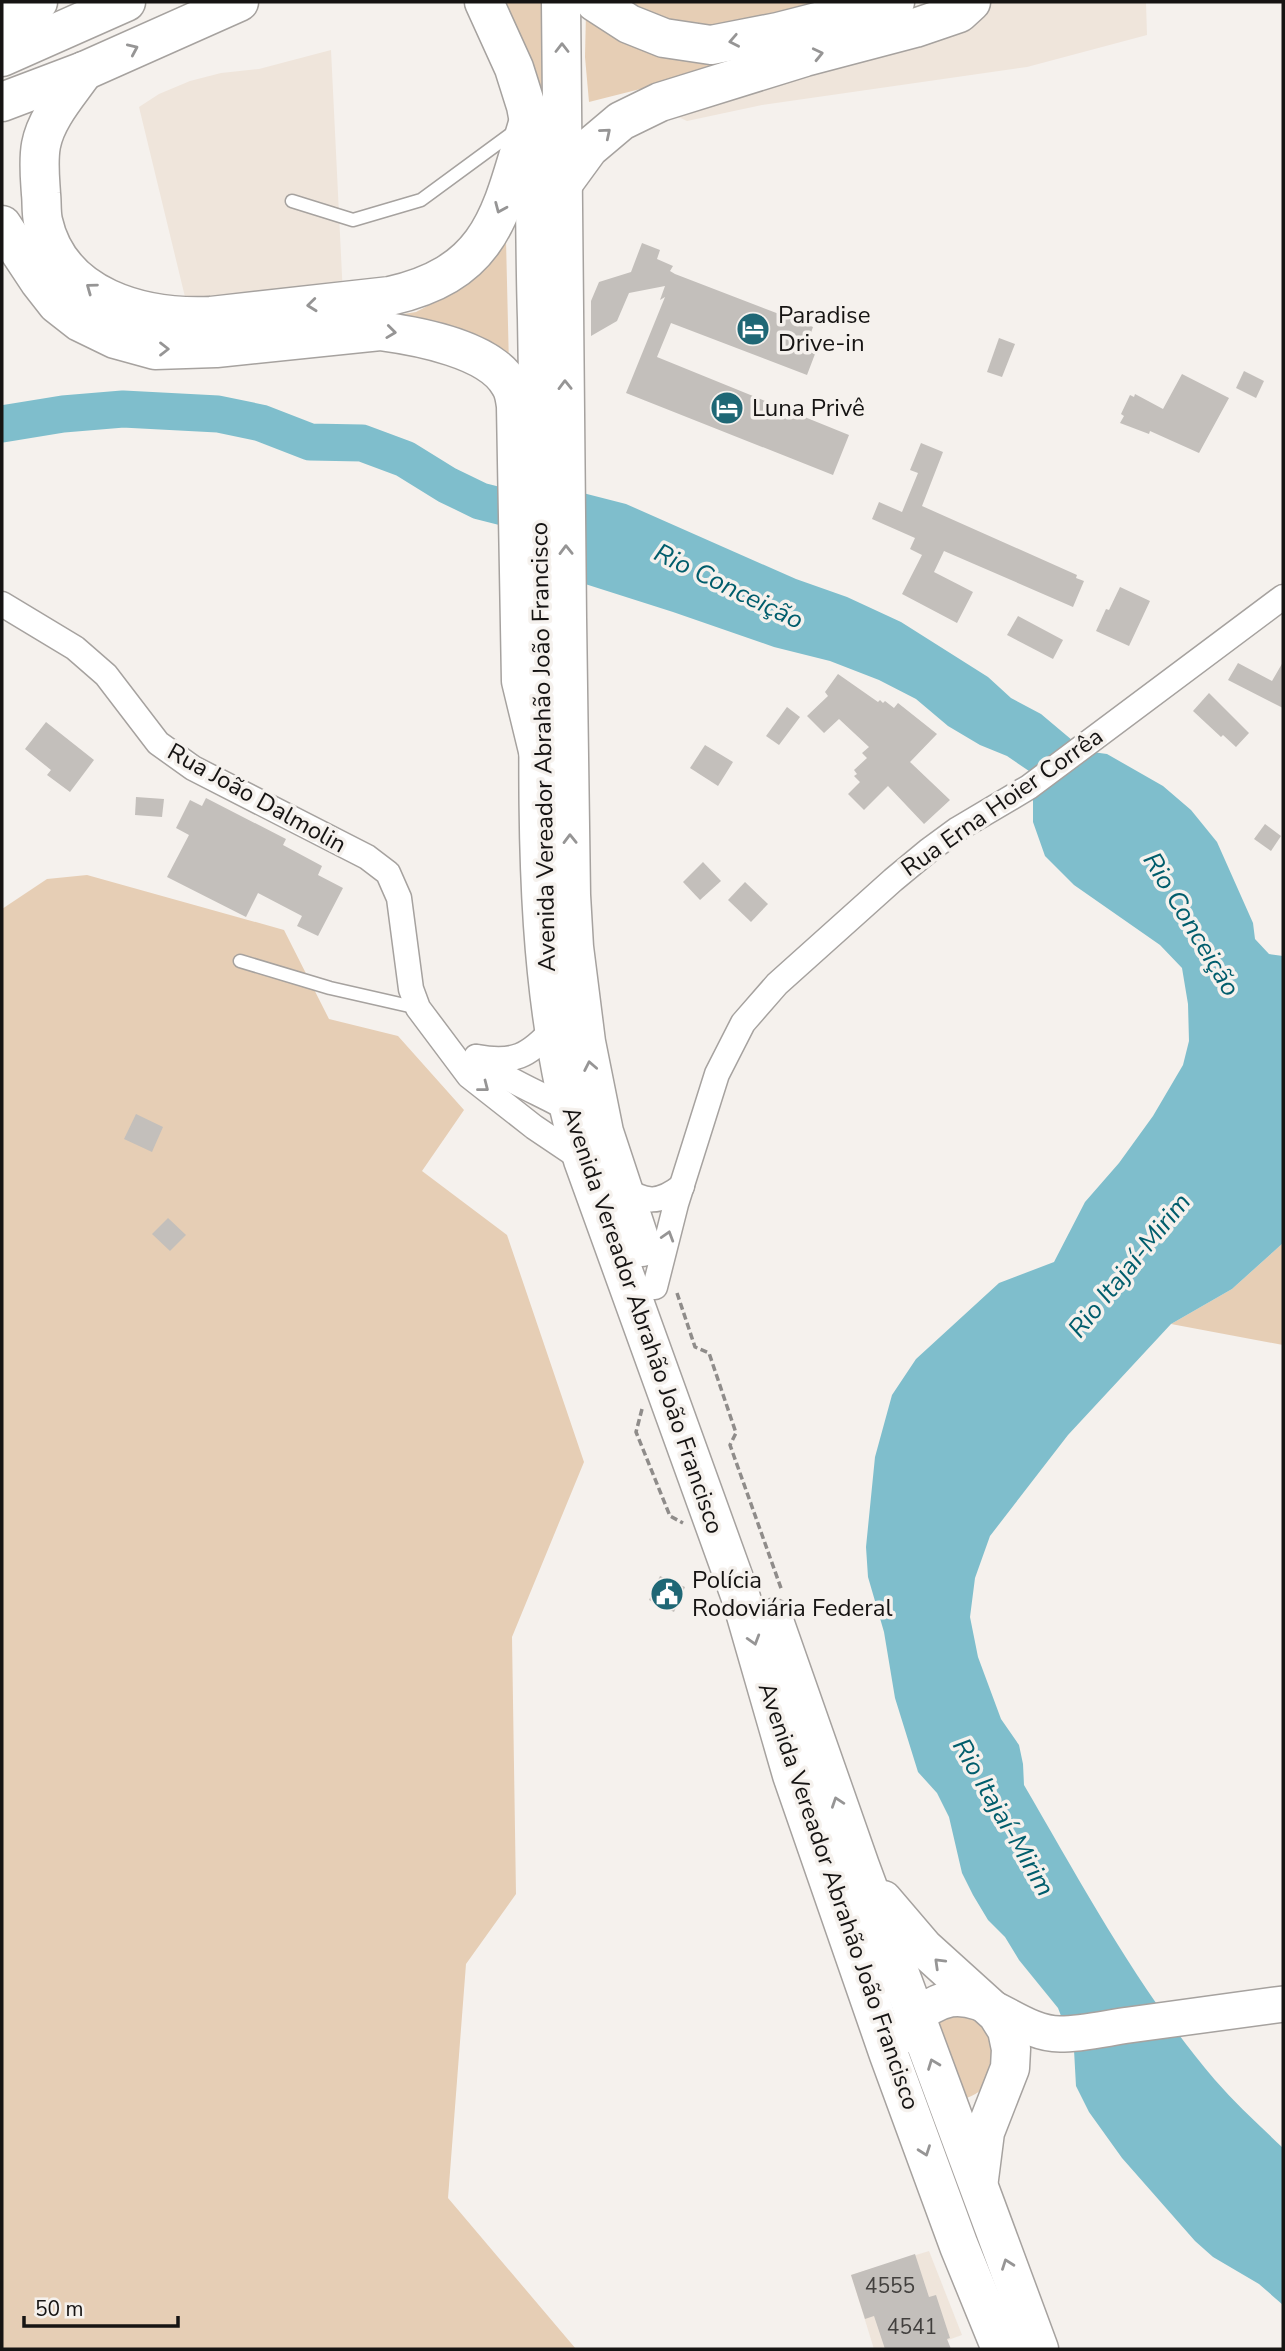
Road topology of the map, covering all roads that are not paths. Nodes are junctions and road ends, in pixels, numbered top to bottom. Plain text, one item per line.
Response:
1 (38, 2) edge
2 (127, 2) edge
3 (239, 2) edge
4 (484, 2) edge
5 (561, 2) edge
6 (595, 2) edge
7 (895, 2) edge
8 (971, 2) edge
9 (2, 18) edge
10 (2, 57) edge
11 (84, 71) junction
12 (2, 102) edge
13 (529, 120) junction
14 (562, 185) junction
15 (292, 201) dead end
16 (2, 225) edge
17 (540, 453) junction
18 (1283, 597) edge
19 (2, 604) edge
20 (542, 618) junction
21 (240, 961) dead end
22 (418, 1008) junction
23 (553, 1029) junction
24 (440, 1036) junction
25 (476, 1057) junction
26 (567, 1108) junction
27 (594, 1146) junction
28 (682, 1186) junction
29 (622, 1188) junction
30 (659, 1269) junction
31 (860, 1866) junction
32 (1283, 2004) edge
33 (990, 2008) junction
34 (916, 2018) junction
35 (1066, 2033) junction
36 (889, 2055) junction
37 (1007, 2079) junction
38 (907, 2103) junction
39 (951, 2111) junction
40 (979, 2190) junction
41 (1001, 2349) edge
42 (1038, 2349) edge

1 - 9 main road
2 - 10 main road
11 -> 3 main road
4 - 13 main road
14 -> 5 main road
7 -> 6 main road
14 -> 8 main road
11 - 12 main road
13 -> 11 main road
13 - 15 lane
13 - 17 main road
17 -> 14 main road
16 -> 17 main road
17 - 20 main road
18 - 28 street, Rua Erna Hoier Corrêa
19 - 22 street, Rua João Dalmolin
20 - 23 main road, Avenida Vereador Abrahão João Francisco
27 -> 20 main road, Avenida Vereador Abrahão João Francisco
21 - 22 lane
22 - 24 street, Rua João Dalmolin
23 - 25 street, Rua João Dalmolin
23 - 26 main road, Avenida Vereador Abrahão João Francisco
24 - 25 street, Rua João Dalmolin
24 -> 27 street, Rua João Dalmolin
25 - 26 street, Rua João Dalmolin
26 - 27 main road, Avenida Vereador Abrahão João Francisco
27 - 29 main road, Avenida Vereador Abrahão João Francisco
27 -> 36 main road, Avenida Vereador Abrahão João Francisco
28 - 29 street
30 -> 28 street, Rua Erna Hoier Corrêa
29 - 30 main road, Avenida Vereador Abrahão João Francisco
31 -> 30 main road, Avenida Vereador Abrahão João Francisco
33 -> 31 main road
31 - 34 main road, Avenida Vereador Abrahão João Francisco
32 - 35 street
33 - 34 street
33 - 35 street
33 - 37 main road
34 - 36 street
39 -> 34 main road, Avenida Vereador Abrahão João Francisco
35 - 37 street
36 - 38 main road, Avenida Vereador Abrahão João Francisco
37 - 39 street
37 - 40 main road
38 - 39 street
38 -> 41 main road, Avenida Vereador Abrahão João Francisco
39 - 40 main road, Avenida Vereador Abrahão João Francisco
42 -> 40 main road, Avenida Vereador Abrahão João Francisco

